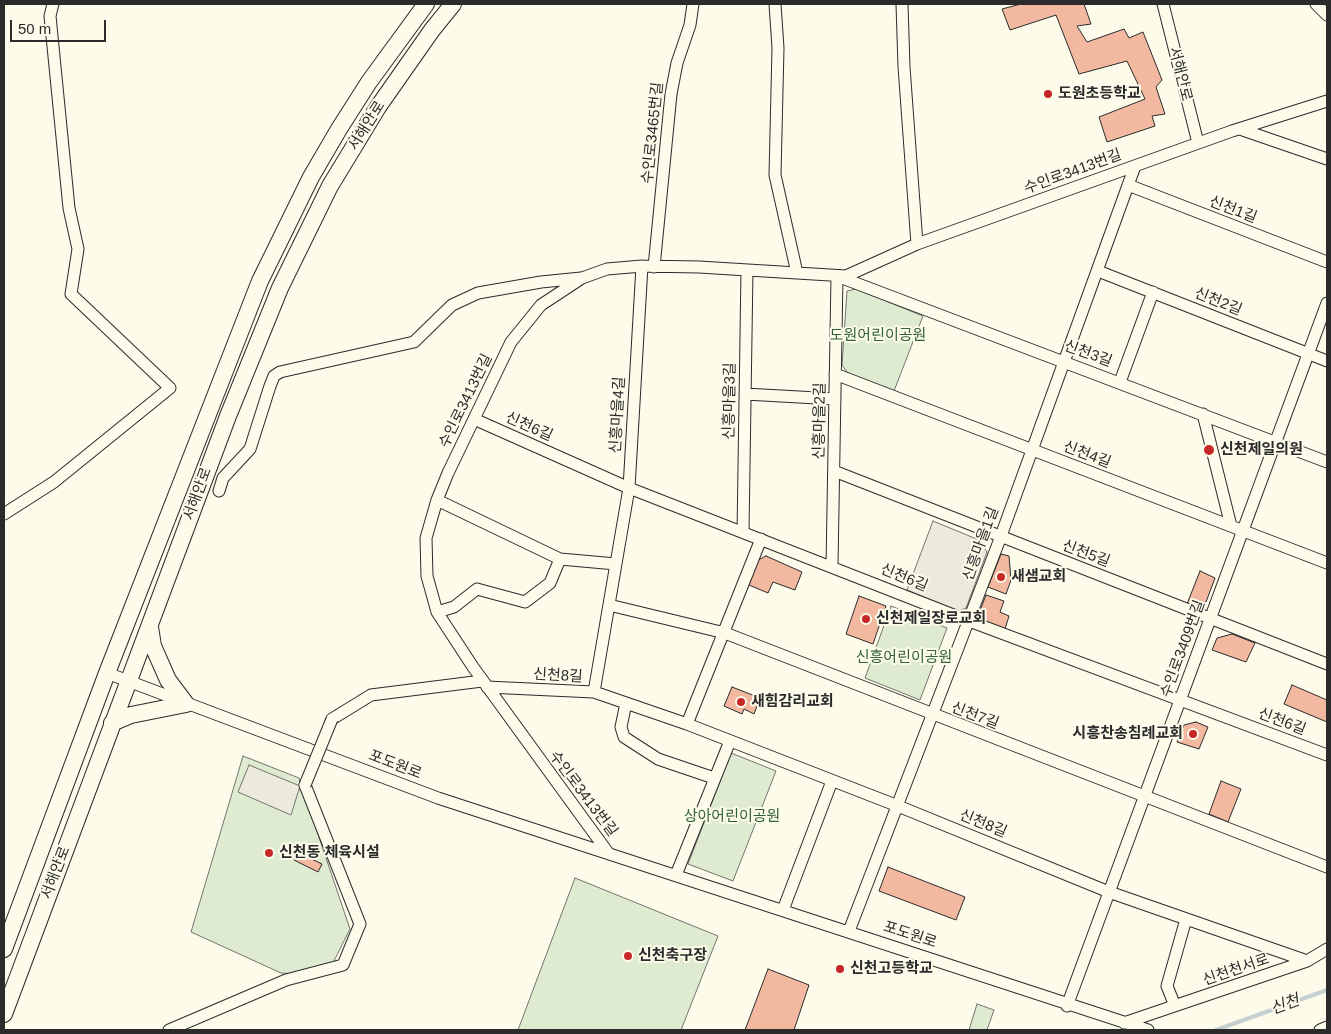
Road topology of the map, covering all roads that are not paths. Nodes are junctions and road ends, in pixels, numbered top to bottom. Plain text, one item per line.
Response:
1 (53, 4) edge
2 (426, 4) edge
3 (453, 4) edge
4 (693, 4) edge
5 (775, 4) edge
6 (902, 4) edge
7 (1152, 4) edge
8 (1316, 4) edge
9 (1164, 7) edge
10 (1327, 15) edge
11 (1327, 101) edge
12 (1240, 129) junction
13 (1198, 143) junction
14 (1327, 160) edge
15 (1135, 166) junction
16 (1128, 185) junction
17 (917, 244) junction
18 (1327, 262) edge
19 (648, 267) junction
20 (746, 270) junction
21 (1098, 270) junction
22 (797, 273) junction
23 (837, 276) junction
24 (582, 278) junction
25 (1153, 292) junction
26 (1327, 303) edge
27 (1308, 354) junction
28 (1064, 361) junction
29 (1327, 361) edge
30 (836, 374) junction
31 (1120, 382) junction
32 (745, 394) junction
33 (835, 399) junction
34 (1203, 414) junction
35 (474, 419) junction
36 (1275, 442) junction
37 (1032, 450) junction
38 (1327, 462) edge
39 (834, 471) junction
40 (629, 488) junction
41 (219, 491) dead end
42 (437, 500) junction
43 (4, 514) edge
44 (1231, 526) junction
45 (1242, 531) junction
46 (743, 532) junction
47 (1001, 537) junction
48 (761, 539) junction
49 (560, 559) junction
50 (1327, 563) edge
51 (616, 564) junction
52 (832, 566) junction
53 (609, 605) junction
54 (437, 612) junction
55 (1210, 618) junction
56 (969, 621) junction
57 (150, 625) junction
58 (725, 633) junction
59 (1327, 664) edge
60 (107, 673) junction
61 (128, 681) junction
62 (485, 684) junction
63 (594, 692) junction
64 (1180, 699) junction
65 (186, 704) junction
66 (626, 704) junction
67 (932, 715) junction
68 (112, 724) junction
69 (687, 724) junction
70 (730, 741) junction
71 (1327, 755) edge
72 (714, 778) junction
73 (832, 781) junction
74 (1144, 796) junction
75 (898, 806) junction
76 (609, 854) junction
77 (1327, 867) edge
78 (676, 875) junction
79 (1109, 892) junction
80 (783, 910) junction
81 (1186, 919) junction
82 (849, 931) junction
83 (4, 949) edge
84 (1327, 949) edge
85 (1307, 961) junction
86 (1067, 1006) junction
87 (1175, 1006) junction
88 (4, 1014) edge
89 (1129, 1025) junction
90 (1327, 1027) edge
91 (169, 1030) edge
92 (1148, 1030) edge
93 (1320, 1030) edge

1 - 43 street
2 - 60 main road, 서해안로
3 - 57 main road, 서해안로
4 - 19 street, 수인로3465번길
5 - 22 street
6 - 17 street
7 - 9 street
8 - 10 street
9 - 13 street, 서해안로
11 - 12 street, 수인로3413번길
12 - 13 street, 수인로3413번길
12 - 14 street
13 - 15 street, 수인로3413번길
15 - 16 street, 신흥마을1길
15 - 17 street, 수인로3413번길
16 - 18 street, 신천1길
16 - 21 street, 신흥마을1길
17 - 23 street, 수인로3413번길
19 - 20 street, 수인로3413번길
19 - 24 street, 수인로3413번길
19 - 40 street, 신흥마을4길
20 - 22 street, 수인로3413번길
20 - 32 street, 신흥마을3길
21 - 25 street, 신천2길
21 - 28 street, 신흥마을1길
22 - 23 street, 수인로3413번길
23 - 28 street, 신천3길
23 - 30 street, 신흥마을2길
24 - 35 street, 수인로3413번길
24 - 41 street
25 - 27 street, 신천2길
25 - 31 street
26 - 27 street, 수인로3409번길
27 - 29 street, 신천2길
27 - 36 street, 수인로3409번길
28 - 31 street, 신천3길
28 - 37 street, 신흥마을1길
30 - 33 street, 신흥마을2길
30 - 37 street, 신천4길
31 - 34 street, 신천3길
32 - 33 street
32 - 46 street, 신흥마을3길
33 - 39 street, 신흥마을2길
34 - 36 street, 신천3길
34 - 44 street
35 - 40 street, 신천6길
35 - 42 street, 수인로3413번길
36 - 38 street, 신천3길
36 - 45 street, 수인로3409번길
37 - 44 street, 신천4길
37 - 47 street, 신흥마을1길
39 - 47 street, 신천5길
39 - 52 street, 신흥마을2길
40 - 46 street, 신천6길
40 - 51 street, 신흥마을4길
42 - 49 street
42 - 54 street, 수인로3413번길
44 - 45 street, 신천4길
45 - 50 street, 신천4길
45 - 55 street, 수인로3409번길
46 - 48 street, 신천6길
47 - 55 street, 신천5길
47 - 56 street, 신흥마을1길
48 - 52 street, 신천6길
48 - 58 street
49 - 51 street
49 - 54 street
51 - 53 street, 신흥마을4길
52 - 56 street, 신천6길
53 - 58 street, 신천7길
53 - 63 street, 신흥마을4길
54 - 62 street, 수인로3413번길
55 - 59 street, 신천5길
55 - 64 street, 수인로3409번길
56 - 64 street, 신천6길
56 - 67 street, 신흥마을1길
57 - 61 main road, 서해안로
57 - 65 main road
58 - 67 street, 신천7길
58 - 69 street
60 - 61 street, 포도원로
60 - 83 main road, 서해안로
61 - 65 street, 포도원로
61 - 68 main road, 서해안로
62 - 63 street, 신천8길
62 - 76 street, 수인로3413번길
62 - 91 street, 신천8길, bridge
63 - 66 street, 신천8길
64 - 71 street, 신천6길
64 - 74 street, 수인로3409번길
65 - 68 main road
65 - 76 street, 포도원로
66 - 69 street, 신천8길
66 - 72 street
67 - 74 street, 신천7길
67 - 75 street, 신흥마을1길
68 - 88 main road, 서해안로
69 - 70 street, 신천8길
70 - 72 street
70 - 73 street, 신천8길
72 - 78 street
73 - 75 street, 신천8길
73 - 80 street
74 - 77 street, 신천7길
74 - 79 street, 수인로3409번길
75 - 79 street, 신천8길
75 - 82 street, 신흥마을1길
76 - 78 street, 포도원로
78 - 80 street, 포도원로
79 - 81 street, 신천8길
79 - 86 street, 수인로3409번길
80 - 82 street, 포도원로
81 - 85 street, 신천8길
81 - 87 street
82 - 86 street, 포도원로
84 - 85 street
85 - 87 street, 신천천서로
86 - 89 street, 포도원로
87 - 89 street, 신천천서로
89 - 92 street, 포도원로
90 - 93 street

